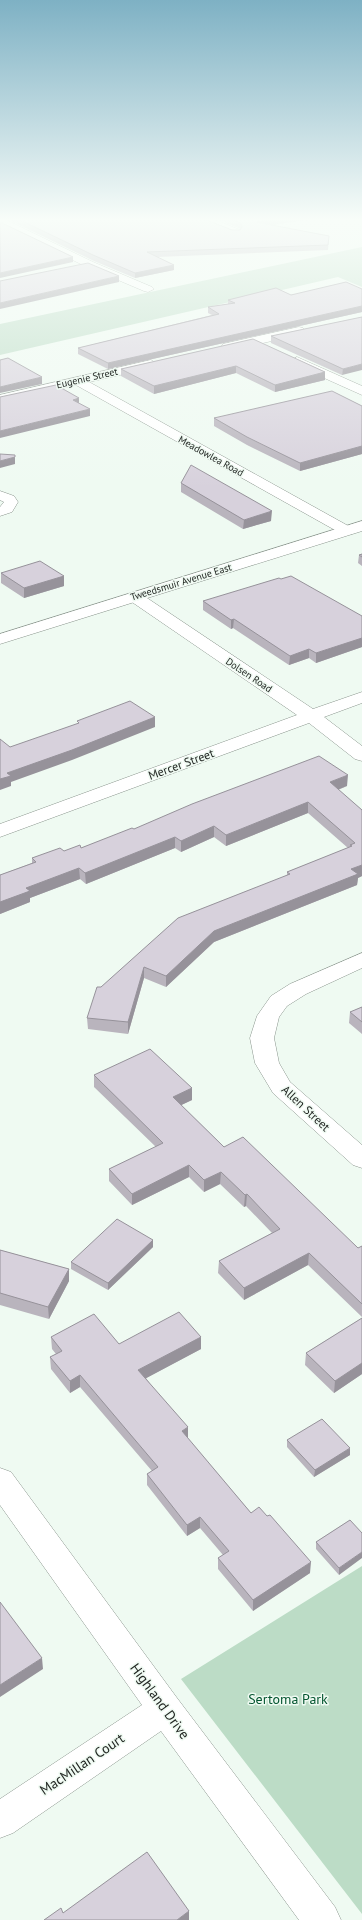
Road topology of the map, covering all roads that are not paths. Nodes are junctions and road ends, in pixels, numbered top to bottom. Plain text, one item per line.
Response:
1 (308, 329) edge
2 (253, 341) junction
3 (215, 350) edge
4 (273, 351) edge
5 (287, 357) edge
6 (162, 362) edge
7 (76, 380) junction
8 (362, 390) edge
9 (0, 399) edge
10 (0, 495) edge
11 (0, 512) edge
12 (362, 526) edge
13 (347, 531) junction
14 (135, 597) junction
15 (0, 639) edge
16 (362, 697) edge
17 (311, 716) junction
18 (362, 755) edge
19 (0, 831) edge
20 (362, 960) edge
21 (362, 1158) edge
22 (0, 1481) edge
23 (165, 1709) junction
24 (0, 1820) edge
25 (322, 1920) edge

1 - 2 street
2 - 3 street
2 - 4 street
5 - 8 street
6 - 7 street, Eugenie Street
7 - 9 street, Eugenie Street
7 - 13 street, Meadowlea Road
10 - 11 street
12 - 13 street, Tweedsmuir Avenue East
13 - 14 street, Tweedsmuir Avenue East
14 - 15 street, Tweedsmuir Avenue East
14 - 17 street, Dolsen Road
16 - 17 street, Mercer Street
17 - 18 street, Dolsen Road
17 - 19 street, Mercer Street
20 - 21 street, Allen Street
22 - 23 street, Highland Drive
23 - 24 street, MacMillan Court
23 - 25 street, Highland Drive

